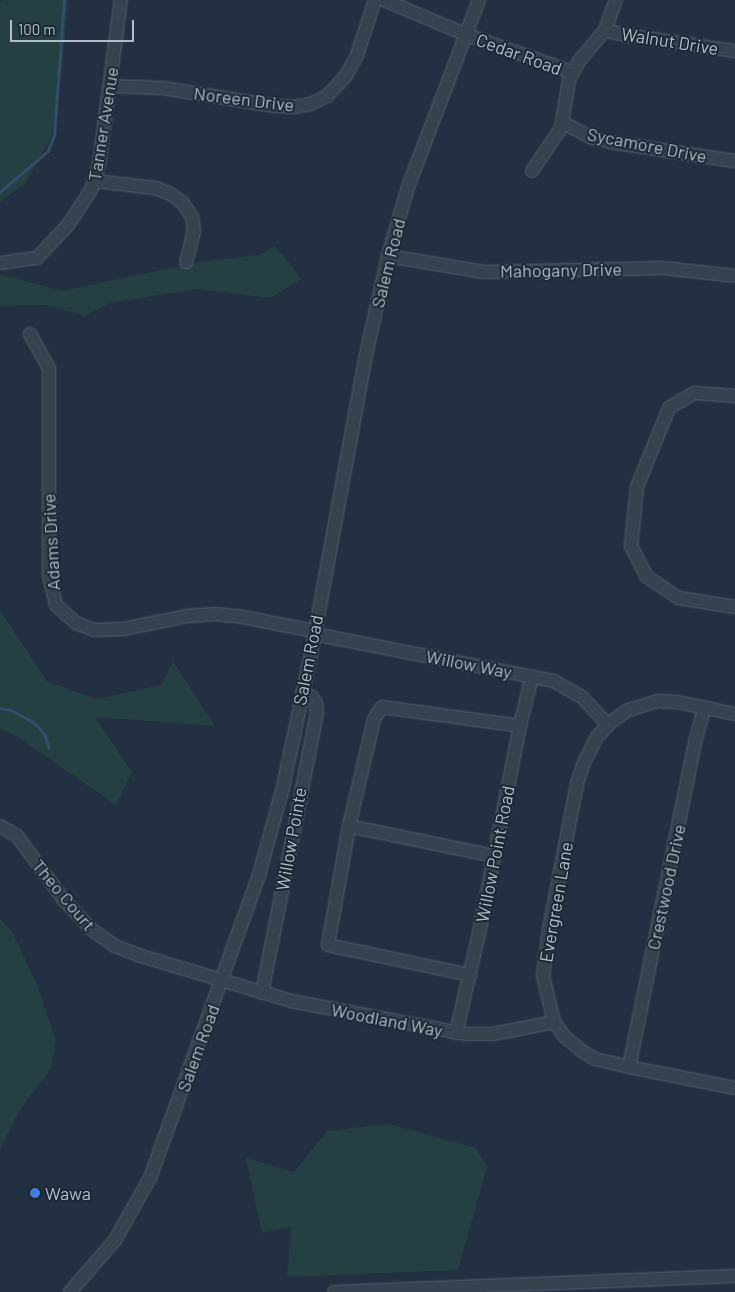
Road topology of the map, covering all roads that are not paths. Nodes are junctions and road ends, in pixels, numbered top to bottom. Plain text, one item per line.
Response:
1 (121, 0) edge
2 (375, 0) edge
3 (384, 0) edge
4 (479, 0) edge
5 (616, 0) edge
6 (605, 30) junction
7 (467, 35) junction
8 (735, 51) edge
9 (572, 72) junction
10 (110, 86) junction
11 (562, 122) junction
12 (735, 161) edge
13 (532, 171) dead end
14 (94, 182) junction
15 (388, 256) junction
16 (186, 262) dead end
17 (0, 263) edge
18 (735, 276) edge
19 (30, 334) dead end
20 (735, 396) edge
21 (735, 607) edge
22 (314, 632) junction
23 (532, 676) junction
24 (302, 693) junction
25 (704, 708) junction
26 (735, 714) edge
27 (608, 725) junction
28 (520, 726) junction
29 (0, 826) edge
30 (349, 826) junction
31 (494, 856) junction
32 (470, 975) junction
33 (223, 979) junction
34 (262, 993) junction
35 (554, 1022) junction
36 (456, 1033) junction
37 (629, 1067) junction
38 (734, 1083) edge
39 (735, 1276) edge
40 (70, 1292) edge
41 (334, 1292) edge

1 - 10 street, Tanner Avenue
2 - 10 street, Noreen Drive
3 - 7 street, Cedar Road
4 - 7 street, Salem Road
5 - 6 street
6 - 8 street, Walnut Drive
6 - 9 street
7 - 9 street, Cedar Road
7 - 15 street, Salem Road
9 - 11 street
10 - 14 street, Tanner Avenue
11 - 12 street, Sycamore Drive
11 - 13 street
14 - 16 street
14 - 17 street, Tanner Avenue
15 - 18 street, Mahogany Drive
15 - 22 street, Salem Road
19 - 22 street, Adams Drive
20 - 21 street
22 - 23 street, Willow Way
22 - 24 street, Salem Road
23 - 27 street, Willow Way
23 - 28 street, Willow Point Road
24 - 33 street, Salem Road
24 - 34 street, Willow Pointe
25 - 26 street, Evergreen Lane
25 - 27 street, Evergreen Lane
25 - 37 street, Crestwood Drive
27 - 35 street, Evergreen Lane
28 - 30 street
28 - 31 street, Willow Point Road
29 - 33 street, Theo Court
30 - 31 street
30 - 32 street
31 - 32 street, Willow Point Road
32 - 36 street, Willow Point Road
33 - 34 street, Woodland Way
33 - 40 street, Salem Road
34 - 36 street, Woodland Way
35 - 36 street, Woodland Way
35 - 37 street, Evergreen Lane
37 - 38 street, Evergreen Lane
39 - 41 street

